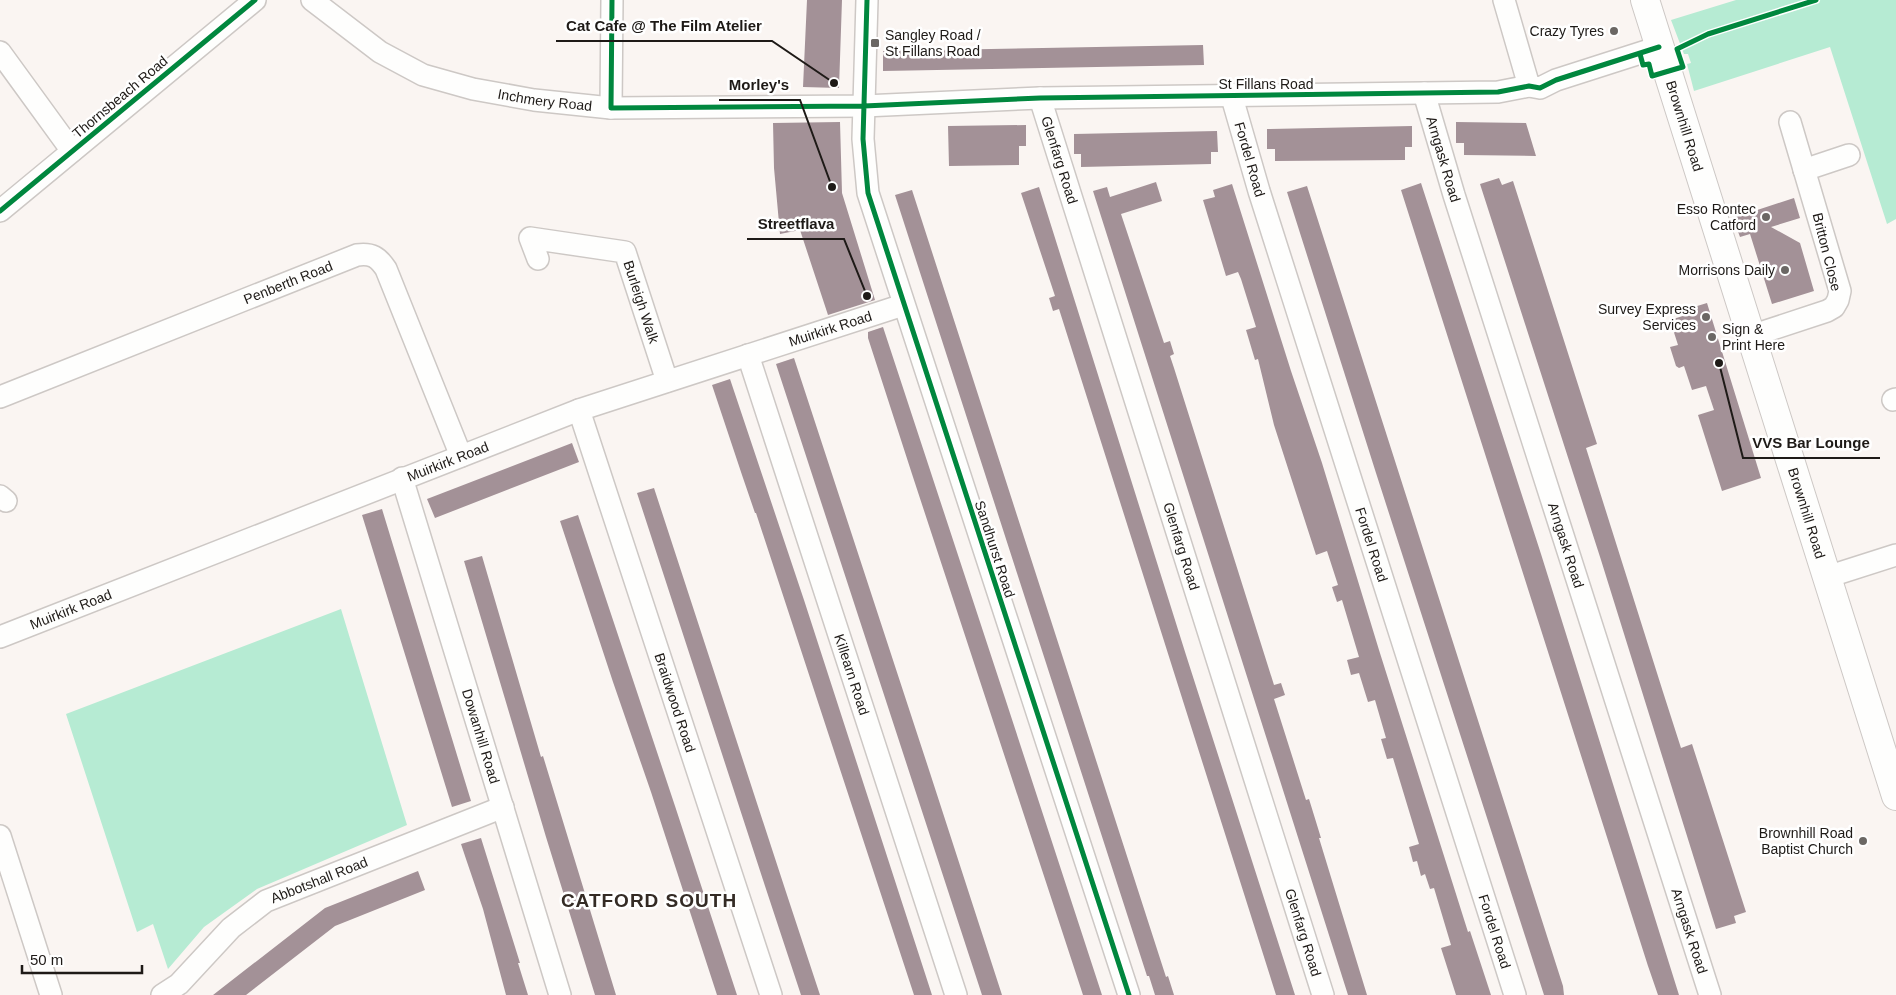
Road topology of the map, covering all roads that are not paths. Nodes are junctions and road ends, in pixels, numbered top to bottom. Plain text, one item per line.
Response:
1 (254, 0) edge
2 (312, 0) edge
3 (612, 0) edge
4 (867, 0) edge
5 (1504, 0) edge
6 (1645, 0) edge
7 (1659, 47) junction
8 (0, 52) edge
9 (1529, 86) junction
10 (1424, 93) junction
11 (1230, 94) junction
12 (1040, 98) junction
13 (864, 106) junction
14 (611, 108) junction
15 (1790, 122) dead end
16 (72, 151) junction
17 (1849, 155) dead end
18 (1804, 170) junction
19 (0, 211) edge
20 (538, 259) dead end
21 (904, 305) junction
22 (1751, 336) junction
23 (748, 355) junction
24 (667, 381) junction
25 (0, 397) edge
26 (580, 410) junction
27 (461, 456) junction
28 (402, 478) junction
29 (1896, 556) edge
30 (1827, 577) junction
31 (0, 637) edge
32 (1896, 796) edge
33 (503, 807) junction
34 (0, 836) edge
35 (51, 995) edge
36 (162, 995) edge
37 (560, 995) edge
38 (771, 995) edge
39 (956, 995) edge
40 (1129, 995) edge
41 (1323, 995) edge
42 (1515, 995) edge
43 (1710, 995) edge

1 - 16 street, Thornsbeach Road
2 - 14 street, Inchmery Road
3 - 14 street
4 - 13 street, Sandhurst Road
5 - 9 street
6 - 7 highway, Brownhill Road
7 - 9 street, St Fillans Road
7 - 22 highway, Brownhill Road
8 - 16 street
9 - 10 street, St Fillans Road
10 - 11 street, St Fillans Road
10 - 43 street, Arngask Road
11 - 12 street, St Fillans Road
11 - 42 street, Fordel Road
12 - 13 street, St Fillans Road
12 - 41 street, Glenfarg Road
13 - 14 street, Inchmery Road
13 - 21 street, Sandhurst Road
15 - 18 street, Britton Close
16 - 19 street, Thornsbeach Road
17 - 18 street
18 - 22 street, Britton Close
20 - 24 street, Burleigh Walk
21 - 23 street, Muirkirk Road
21 - 40 street, Sandhurst Road
22 - 30 highway, Brownhill Road
23 - 24 street, Muirkirk Road
23 - 39 street, Killearn Road
24 - 26 street, Muirkirk Road
25 - 27 street, Penberth Road
26 - 27 street, Muirkirk Road
26 - 38 street, Braidwood Road
27 - 28 street, Muirkirk Road
28 - 31 street, Muirkirk Road
28 - 33 street, Dowanhill Road
29 - 30 street
30 - 32 highway, Brownhill Road
33 - 36 street, Abbotshall Road
33 - 37 street, Dowanhill Road
34 - 35 street

